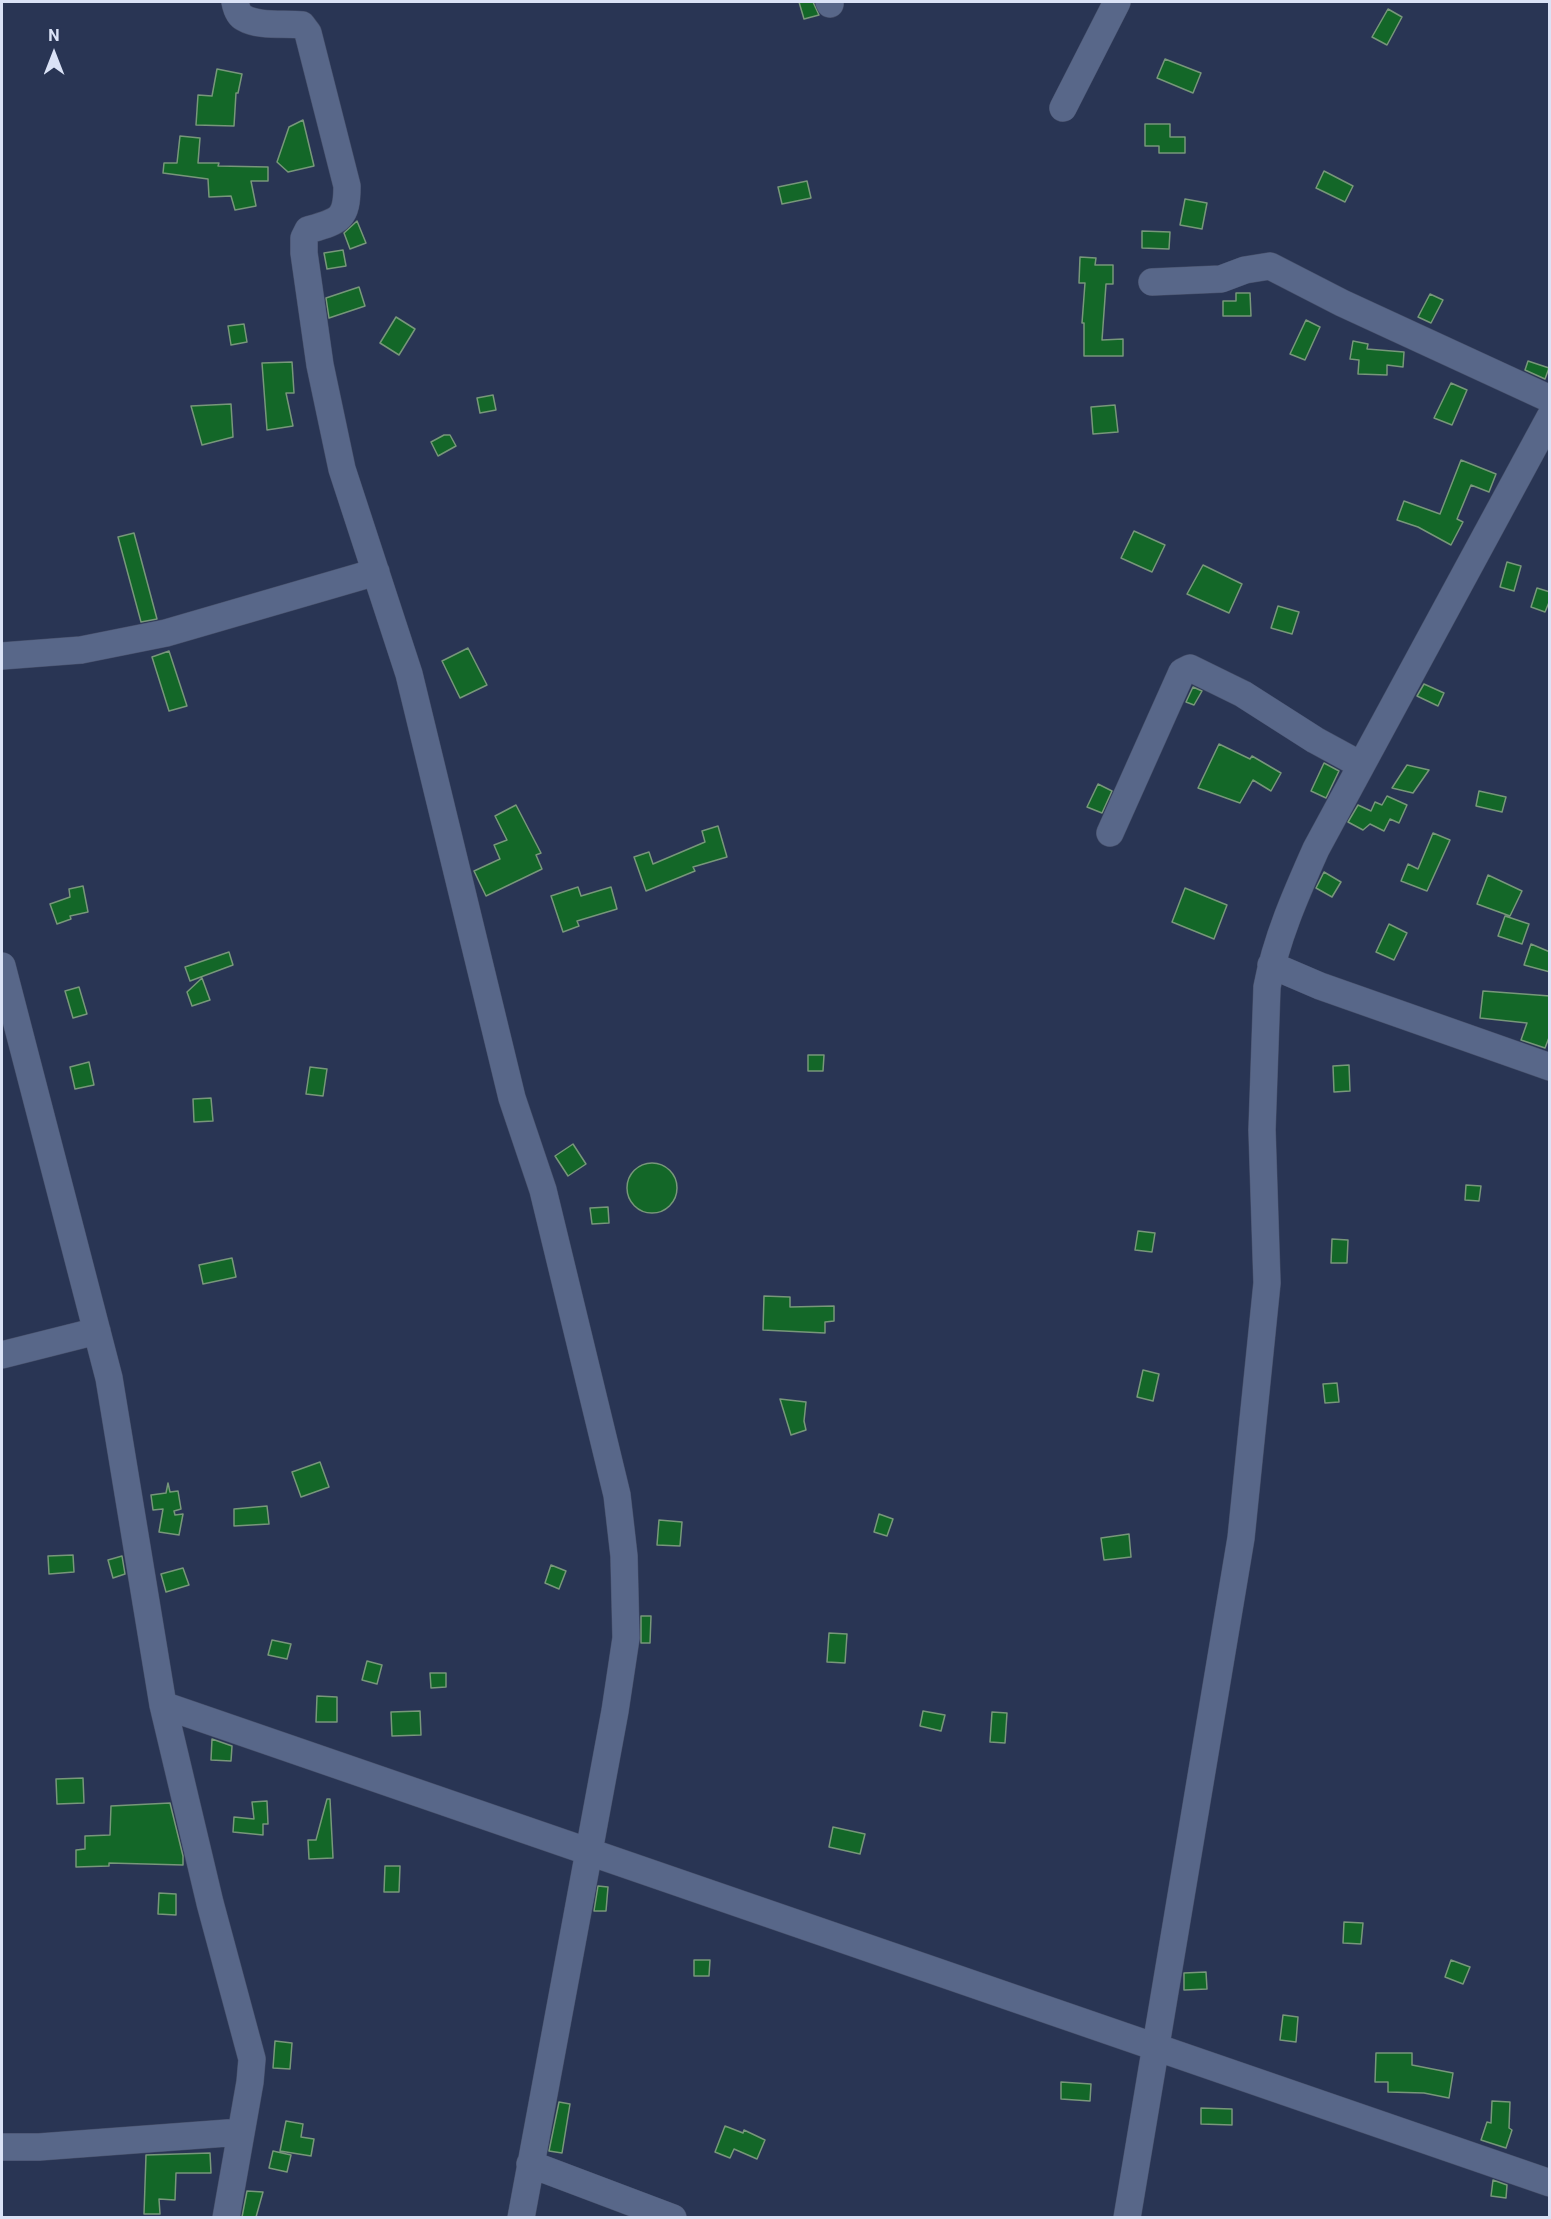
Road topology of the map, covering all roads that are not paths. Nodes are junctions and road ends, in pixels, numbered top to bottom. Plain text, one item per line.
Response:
1 (235, 2) edge
2 (1117, 2) edge
3 (1063, 108) dead end
4 (1152, 282) dead end
5 (1550, 399) edge
6 (1550, 417) edge
7 (376, 572) junction
8 (2, 656) edge
9 (1361, 765) junction
10 (1110, 833) dead end
11 (1271, 964) junction
12 (2, 966) edge
13 (1550, 1067) edge
14 (97, 1331) junction
15 (2, 1355) edge
16 (163, 1705) junction
17 (590, 1852) junction
18 (1156, 2046) junction
19 (241, 2132) junction
20 (2, 2147) edge
21 (530, 2164) junction
22 (1550, 2183) edge
23 (226, 2217) edge
24 (521, 2217) edge
25 (672, 2217) edge
26 (1127, 2217) edge

1 - 7 street
2 - 3 street
4 - 5 street
6 - 9 street
7 - 8 street
7 - 17 street
9 - 10 street
9 - 11 street
11 - 13 street
11 - 18 street
12 - 14 street
14 - 15 street
14 - 16 street
16 - 17 street
16 - 19 street
17 - 18 street
17 - 21 street
18 - 22 street
18 - 26 street
19 - 20 street
19 - 23 street
21 - 24 street
21 - 25 street

